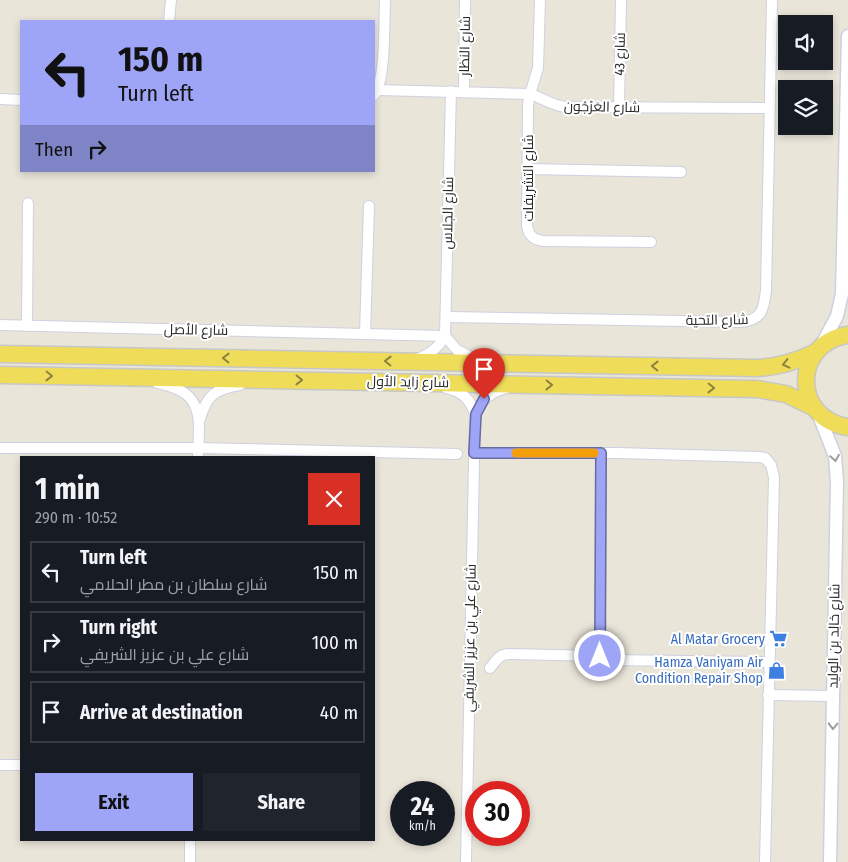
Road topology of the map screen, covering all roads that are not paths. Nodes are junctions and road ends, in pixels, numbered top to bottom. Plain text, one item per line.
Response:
1 (171, 0) edge
2 (385, 0) edge
3 (465, 0) edge
4 (540, 0) edge
5 (621, 0) edge
6 (772, 0) edge
7 (169, 20) edge
8 (848, 36) edge
9 (451, 91) junction
10 (464, 92) junction
11 (376, 93) edge
12 (530, 94) junction
13 (0, 99) edge
14 (20, 100) edge
15 (619, 107) junction
16 (770, 108) junction
17 (528, 170) junction
18 (681, 172) dead end
19 (28, 202) dead end
20 (369, 206) dead end
21 (650, 242) dead end
22 (446, 317) junction
23 (0, 325) edge
24 (27, 326) junction
25 (365, 334) junction
26 (848, 334) edge
27 (445, 336) junction
28 (818, 350) junction
29 (0, 354) edge
30 (412, 362) junction
31 (488, 363) junction
32 (0, 375) edge
33 (135, 378) junction
34 (267, 380) junction
35 (425, 382) junction
36 (524, 385) junction
37 (816, 410) junction
38 (476, 414) junction
39 (199, 422) junction
40 (848, 427) edge
41 (0, 448) edge
42 (198, 453) edge
43 (474, 453) junction
44 (601, 453) junction
45 (457, 454) dead end
46 (600, 656) junction
47 (769, 662) junction
48 (490, 668) dead end
49 (768, 695) junction
50 (833, 696) junction
51 (0, 765) edge
52 (20, 765) edge
53 (190, 841) edge
54 (190, 862) edge
55 (466, 862) edge
56 (765, 862) edge
57 (830, 862) edge

1 - 7 street
2 - 11 street
3 - 10 street, شارع النظار
4 - 12 street, شارع التشريفات
5 - 15 street, شارع 43
6 - 16 street, شارع التحية
8 - 28 street
9 - 10 street, شارع العَرْجُون
9 - 11 street, شارع العَرْجُون
9 - 22 street, شارع الجلاس
10 - 12 street, شارع العَرْجُون
12 - 15 street, شارع العَرْجُون
12 - 17 street, شارع التشريفات
13 - 14 street
15 - 16 street, شارع العَرْجُون
16 - 22 street, شارع التحية
17 - 18 street
17 - 21 street, شارع التشريفات
19 - 24 street
20 - 25 street
22 - 27 street, شارع الجلاس
23 - 24 street, شارع الأصل
24 - 25 street, شارع الأصل
25 - 27 street, شارع الأصل
26 - 28 main road, شارع زايد الأول
27 - 30 street
27 - 31 street
28 -> 31 main road, شارع زايد الأول
28 - 37 main road
30 -> 29 main road, شارع زايد الأول
30 - 31 main road, شارع زايد الأول
32 -> 33 main road, شارع زايد الأول
33 - 34 main road, شارع زايد الأول
33 - 39 street
34 -> 35 main road, شارع زايد الأول
34 - 39 street
35 - 36 main road, شارع زايد الأول
35 - 38 street
36 -> 37 main road, شارع زايد الأول
36 - 38 street
37 - 40 main road, شارع زايد الأول
37 -> 50 street, شارع خالِد بن الوليد
38 - 43 street, شارع علي بن عزيز الشريفي
39 - 42 street
41 - 42 street
42 - 45 street
43 - 44 street
43 - 55 street, شارع علي بن عزيز الشريفي
44 - 46 street
44 - 47 street
46 - 47 street
46 - 48 street
47 - 49 street
49 - 50 street
49 - 56 street
50 -> 57 street, شارع خالِد بن الوليد
51 - 52 street
53 - 54 street

